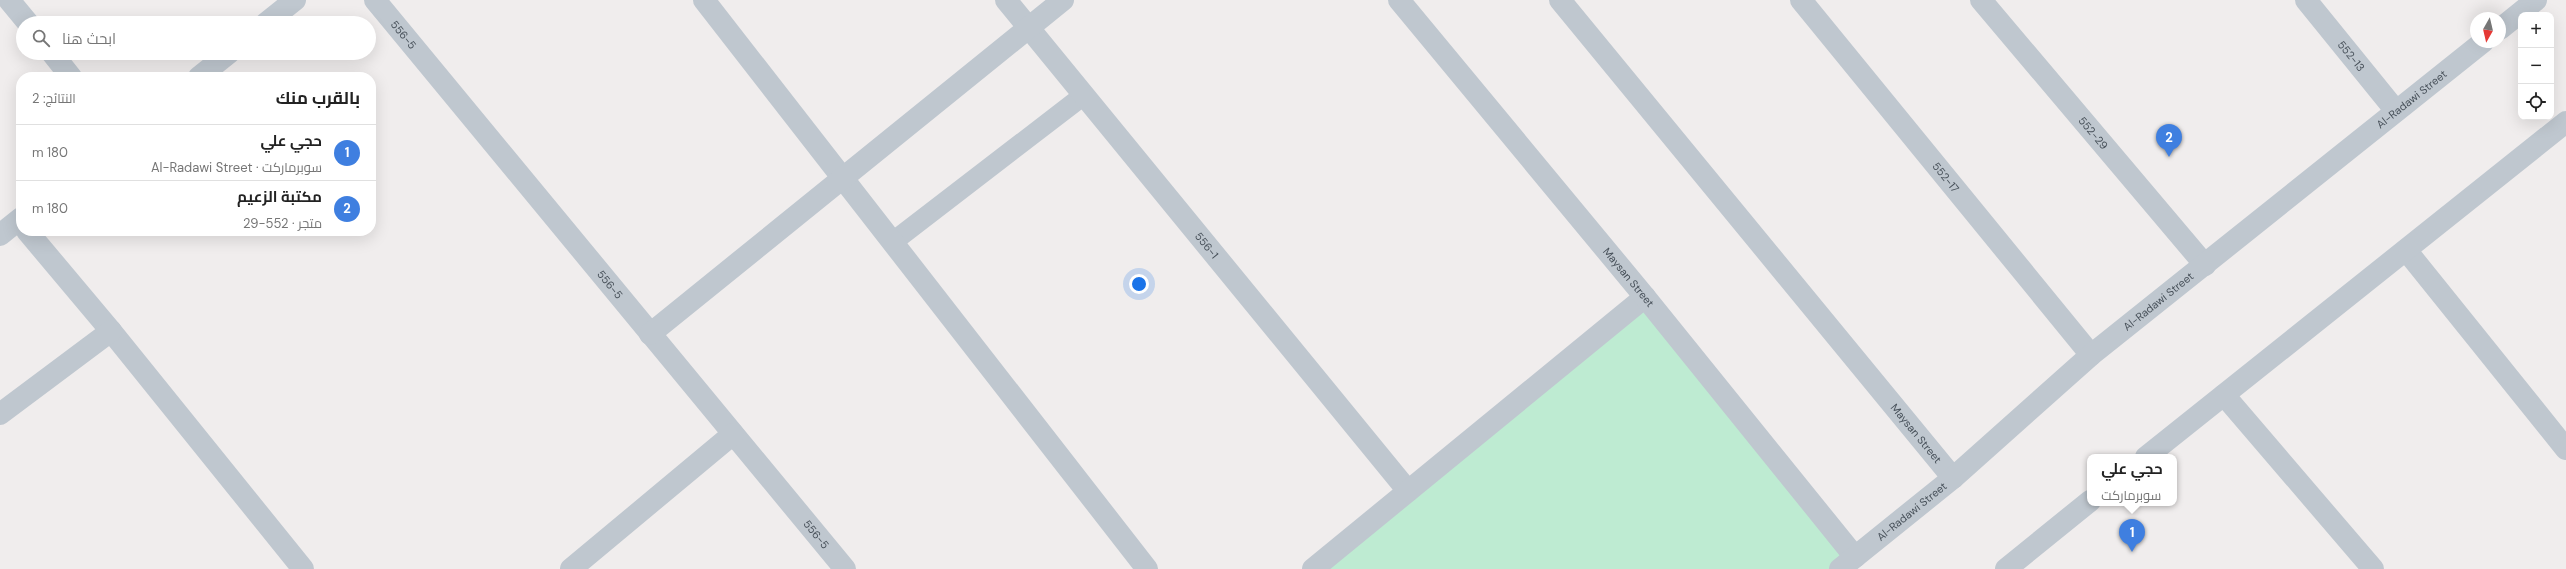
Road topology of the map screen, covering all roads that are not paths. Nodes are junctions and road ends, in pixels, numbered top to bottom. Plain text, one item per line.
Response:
1 (10, 0) edge
2 (295, 0) edge
3 (375, 0) edge
4 (704, 0) edge
5 (1006, 0) edge
6 (1063, 0) edge
7 (1399, 0) edge
8 (1560, 0) edge
9 (1801, 0) edge
10 (1981, 0) edge
11 (2306, 0) edge
12 (2536, 0) edge
13 (23, 16) edge
14 (275, 16) edge
15 (2506, 23) edge
16 (1028, 28) junction
17 (2475, 48) edge
18 (58, 60) edge
19 (220, 60) edge
20 (67, 72) edge
21 (204, 72) edge
22 (1084, 95) junction
23 (2396, 111) junction
24 (2566, 122) edge
25 (844, 177) junction
26 (16, 226) edge
27 (0, 235) edge
28 (33, 236) edge
29 (894, 241) junction
30 (2406, 250) junction
31 (2205, 265) junction
32 (1645, 297) junction
33 (111, 331) junction
34 (650, 334) junction
35 (2091, 355) junction
36 (2224, 395) junction
37 (0, 414) edge
38 (733, 434) junction
39 (2566, 449) edge
40 (2150, 454) edge
41 (1953, 478) junction
42 (1408, 491) junction
43 (2087, 504) edge
44 (1847, 563) edge
45 (2016, 566) edge
46 (303, 569) edge
47 (572, 569) edge
48 (845, 569) edge
49 (1147, 569) edge
50 (1313, 569) edge
51 (2373, 569) edge

1 - 13 street
2 - 14 street
3 - 34 street, 556-5
4 - 25 street
5 - 16 street, 556-1
6 - 16 street
7 - 32 street, Maysan Street
8 - 41 street, Maysan Street
9 - 35 street, 552-17
10 - 31 street, 552-29
11 - 23 street, 552-13
12 - 15 street
16 - 22 street, 556-1
16 - 25 street
17 - 23 street, Al-Radawi Street
18 - 20 street
19 - 21 street
22 - 29 lane
22 - 42 street, 556-1
23 - 31 street, Al-Radawi Street
24 - 30 street
25 - 29 street
25 - 34 street
26 - 27 street
28 - 33 street
29 - 49 street
30 - 36 street
30 - 39 street
31 - 35 street, Al-Radawi Street
32 - 42 street
32 - 44 street, Maysan Street
33 - 37 street
33 - 46 street
34 - 38 street, 556-5
35 - 41 street, Al-Radawi Street
36 - 40 street
36 - 51 street
38 - 47 street
38 - 48 street, 556-5
41 - 44 street, Al-Radawi Street
42 - 50 street
43 - 45 street

